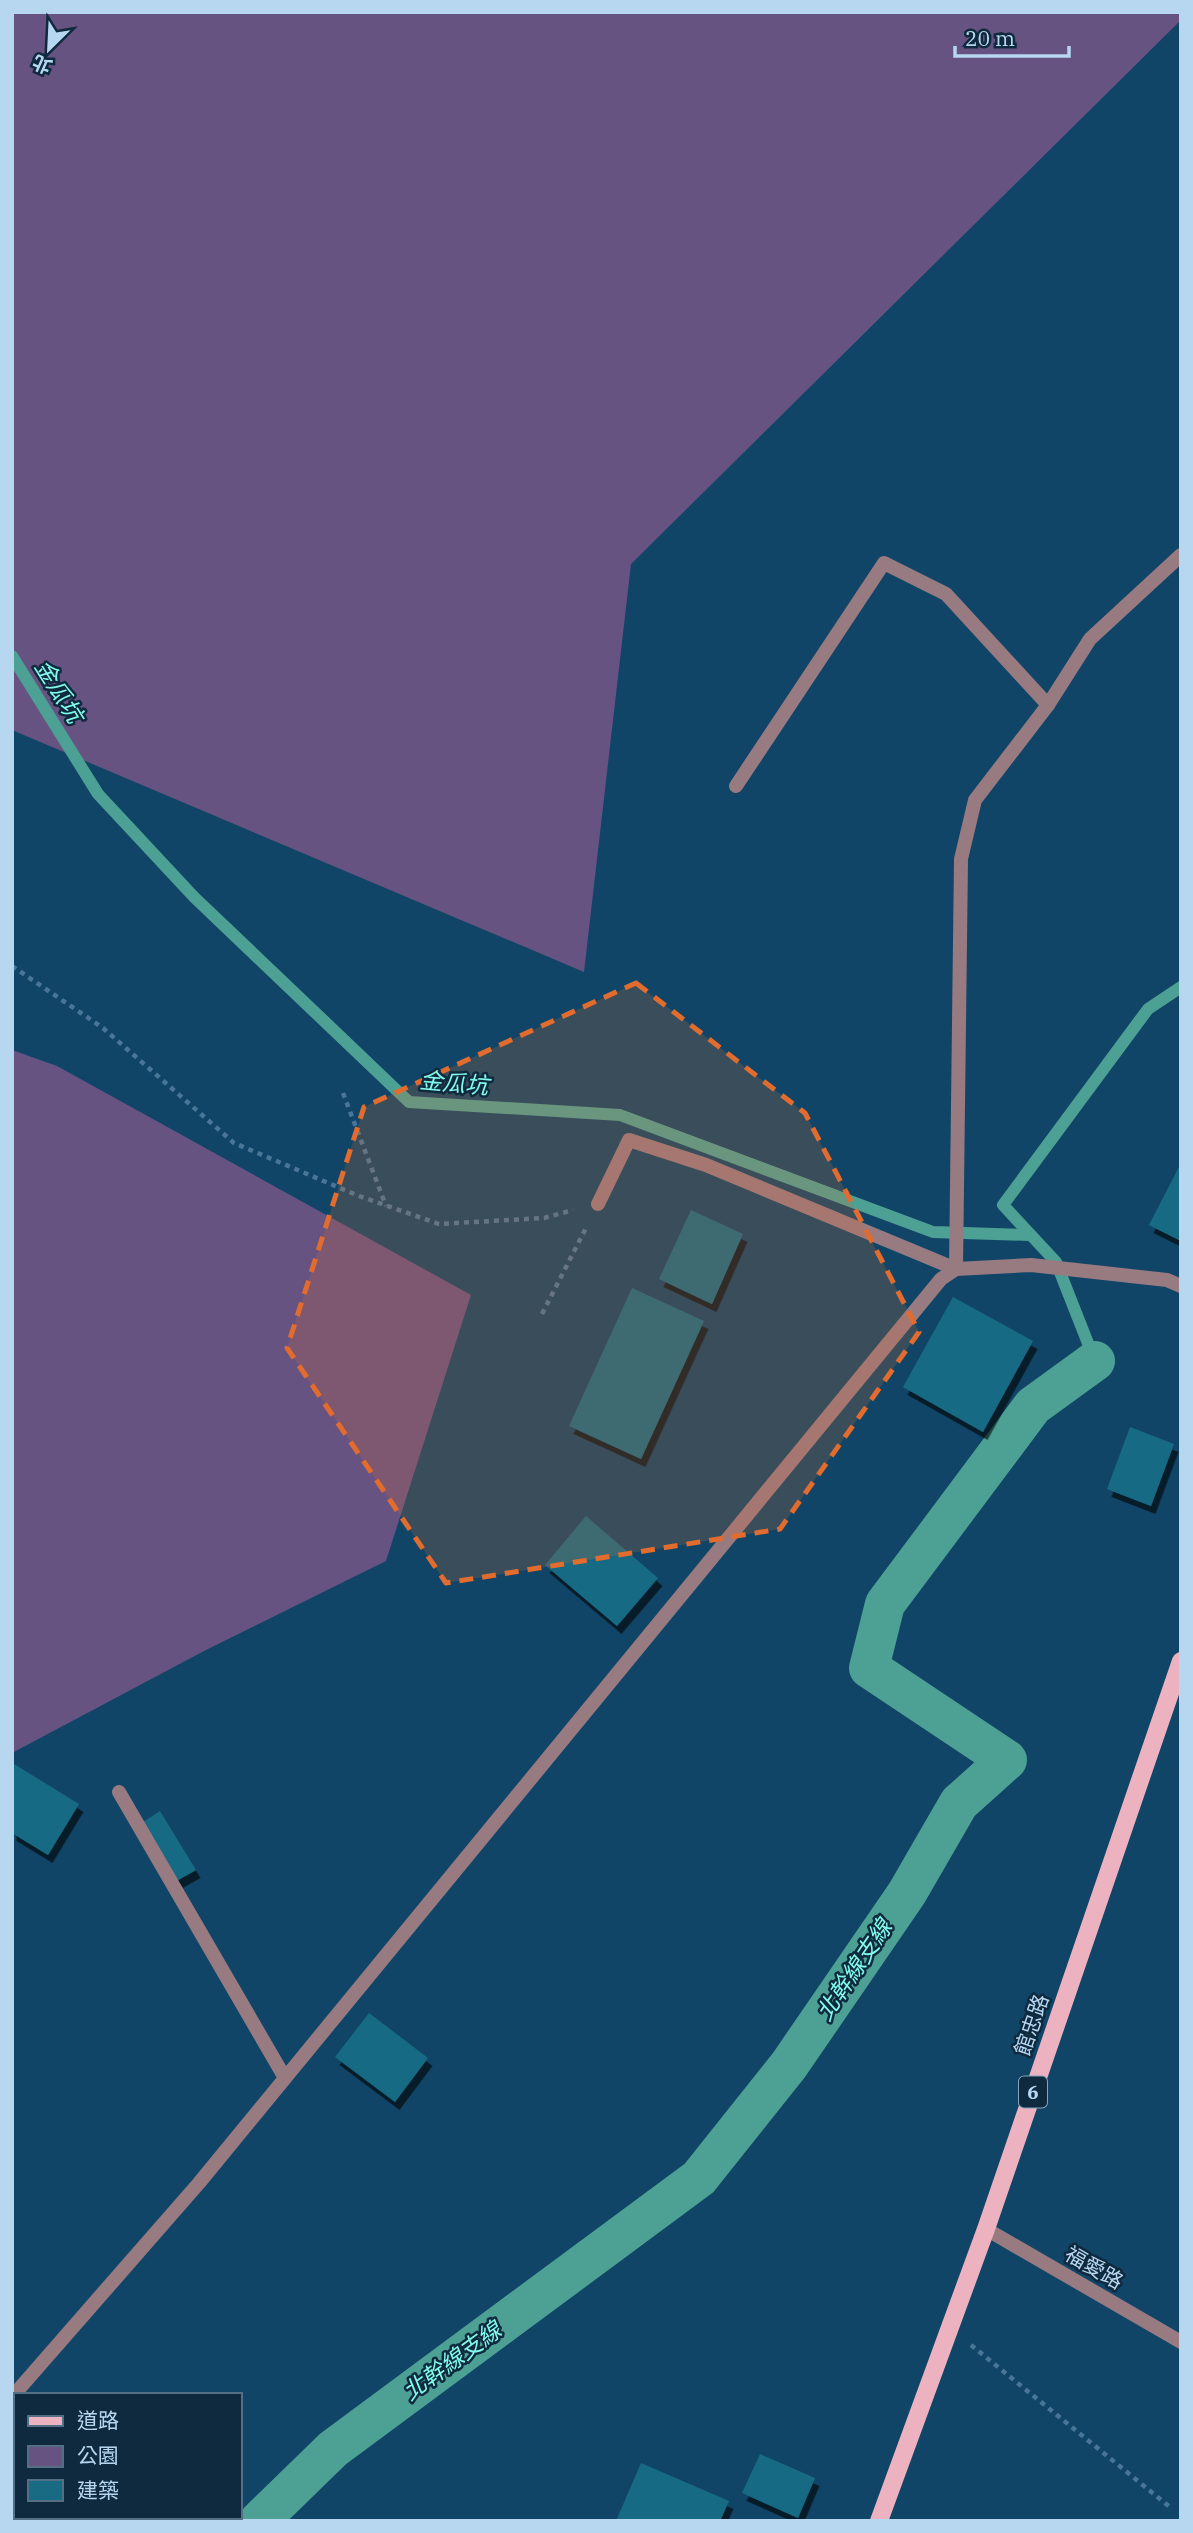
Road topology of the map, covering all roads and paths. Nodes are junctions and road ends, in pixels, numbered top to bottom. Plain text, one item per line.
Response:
1 (1181, 555) edge
2 (1048, 705) junction
3 (736, 786) dead end
4 (12, 966) edge
5 (343, 1093) dead end
6 (598, 1204) junction
7 (386, 1206) junction
8 (956, 1269) junction
9 (1181, 1286) edge
10 (542, 1314) dead end
11 (1181, 1661) edge
12 (119, 1792) dead end
13 (285, 2078) junction
14 (986, 2229) junction
15 (950, 2328) junction
16 (1181, 2342) edge
17 (15, 2393) edge
18 (1171, 2508) dead end
19 (879, 2521) edge

1 - 2 street
2 - 3 street
2 - 8 street
4 - 7 path
5 - 7 path
6 - 7 path
6 - 8 street
6 - 10 path
8 - 9 street
8 - 13 street
11 - 14 main road, 館忠路 / 6
12 - 13 street
13 - 17 street
14 - 15 main road, 館忠路 / 6
14 - 16 street, 福愛路
15 - 18 path
15 - 19 main road, 館忠路 / 6

